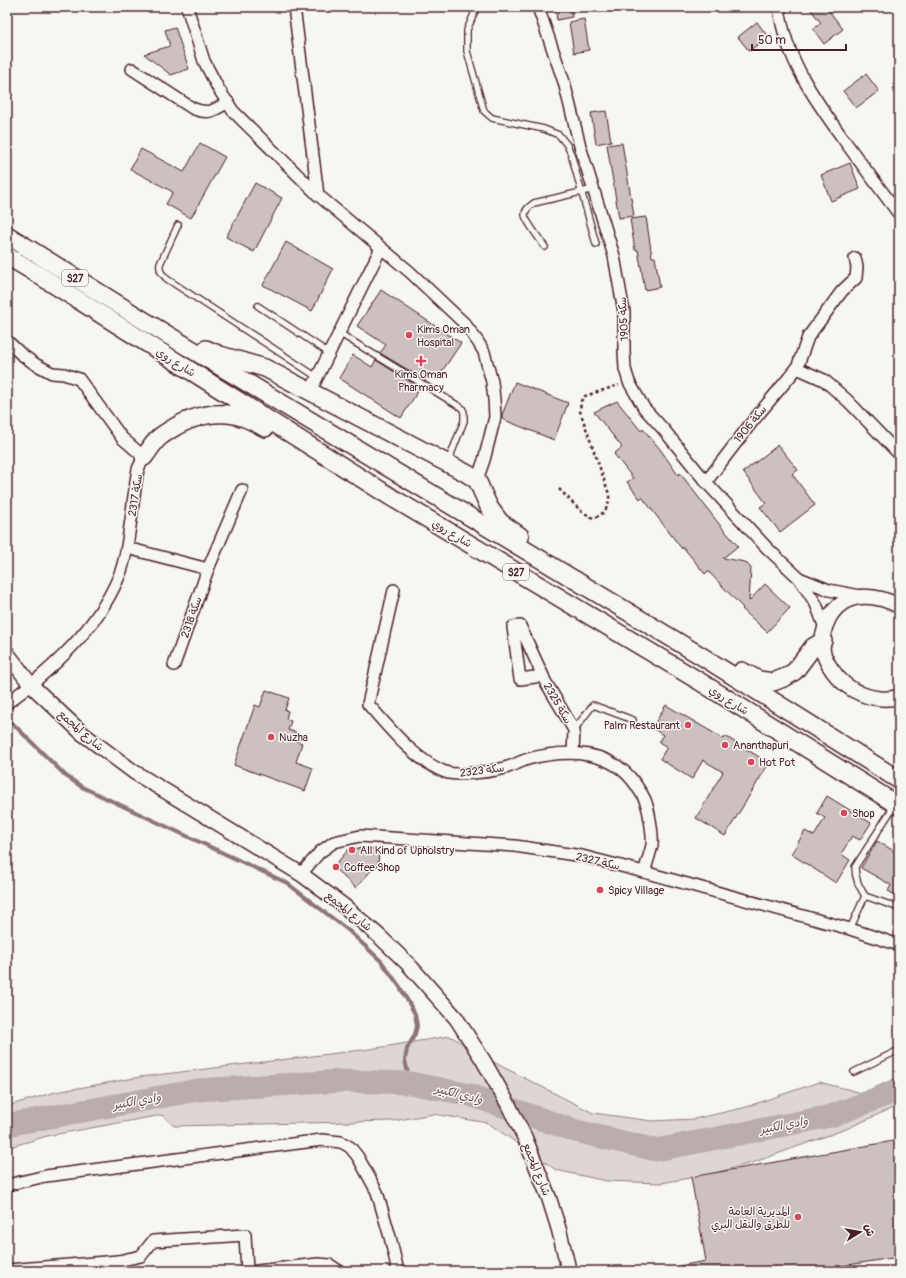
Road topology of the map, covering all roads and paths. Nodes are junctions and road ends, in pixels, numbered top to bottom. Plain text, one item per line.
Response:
1 (187, 7) edge
2 (294, 7) edge
3 (477, 7) edge
4 (538, 7) edge
5 (779, 7) edge
6 (132, 69) dead end
7 (228, 102) junction
8 (594, 189) junction
9 (581, 192) junction
10 (318, 195) junction
11 (899, 214) edge
12 (178, 225) dead end
13 (7, 235) edge
14 (596, 244) dead end
15 (545, 247) dead end
16 (380, 248) junction
17 (7, 256) edge
18 (855, 258) dead end
19 (258, 306) dead end
20 (143, 320) junction
21 (339, 332) junction
22 (7, 341) edge
23 (328, 354) junction
24 (798, 368) junction
25 (628, 382) junction
26 (313, 385) junction
27 (899, 454) edge
28 (144, 457) junction
29 (447, 463) junction
30 (477, 480) junction
31 (706, 482) junction
32 (559, 489) dead end
33 (242, 490) dead end
34 (391, 497) junction
35 (127, 548) junction
36 (208, 569) junction
37 (799, 578) junction
38 (582, 585) junction
39 (394, 590) dead end
40 (864, 597) junction
41 (899, 606) edge
42 (824, 634) junction
43 (7, 653) edge
44 (703, 657) junction
45 (174, 665) dead end
46 (543, 676) dead end
47 (31, 685) junction
48 (899, 697) edge
49 (7, 703) edge
50 (633, 720) dead end
51 (574, 730) junction
52 (572, 752) junction
53 (899, 780) edge
54 (897, 805) edge
55 (644, 872) junction
56 (302, 874) junction
57 (866, 896) junction
58 (899, 908) edge
59 (850, 929) junction
60 (899, 945) edge
61 (899, 1050) edge
62 (854, 1072) dead end
63 (7, 1185) edge
64 (119, 1266) edge
65 (7, 1270) edge
66 (247, 1271) edge
67 (257, 1271) edge
68 (339, 1271) edge
69 (398, 1271) edge
70 (569, 1271) edge

1 - 7 street
2 - 10 street
3 - 9 lane
4 - 8 street, سكة 1905
5 - 11 street
6 - 7 street
7 - 10 street
8 - 9 lane
8 - 25 street, سكة 1905
9 - 14 lane
9 - 15 lane
10 - 16 street
12 - 26 lane
13 - 20 main road, شارع روي / S27
16 - 21 street
16 - 30 street
17 - 34 main road, شارع روي / S27
18 - 24 street, سكة 1906
19 - 23 lane
20 - 26 main road
20 - 38 main road, شارع روي / S27
21 - 23 street
21 - 29 lane
22 - 28 street
23 - 26 street
24 - 27 street
24 - 31 street, سكة 1906
25 - 31 street, سكة 1905
25 - 32 path
26 - 29 main road
28 - 34 main road
28 - 35 street, سكة 2317
29 - 30 main road
30 - 38 main road
31 - 37 street, سكة 1905
33 - 36 street, سكة 2318
34 - 54 main road, شارع روي / S27
35 - 36 street
35 - 47 street, سكة 2317
36 - 45 street, سكة 2318
37 - 40 street, سكة 1905
37 - 42 street, سكة 1905
38 - 44 main road, شارع روي / S27
39 - 52 street, سكة 2323
40 - 41 street
40 - 42 street
42 - 44 main road
42 - 48 street
43 - 47 street, شارع المجمع
44 - 53 main road, شارع روي / S27
46 - 51 street, سكة 2325
47 - 49 street, سكة 2317
47 - 56 street, شارع المجمع
50 - 51 lane
51 - 52 street, سكة 2325
52 - 55 street, سكة 2323
54 - 57 lane
55 - 56 street, سكة 2327
55 - 59 street, سكة 2327
56 - 70 street, شارع المجمع
57 - 58 lane
57 - 59 lane
59 - 60 street, سكة 2327
61 - 62 lane
63 - 69 street
64 - 65 street
64 - 66 street
67 - 68 street

